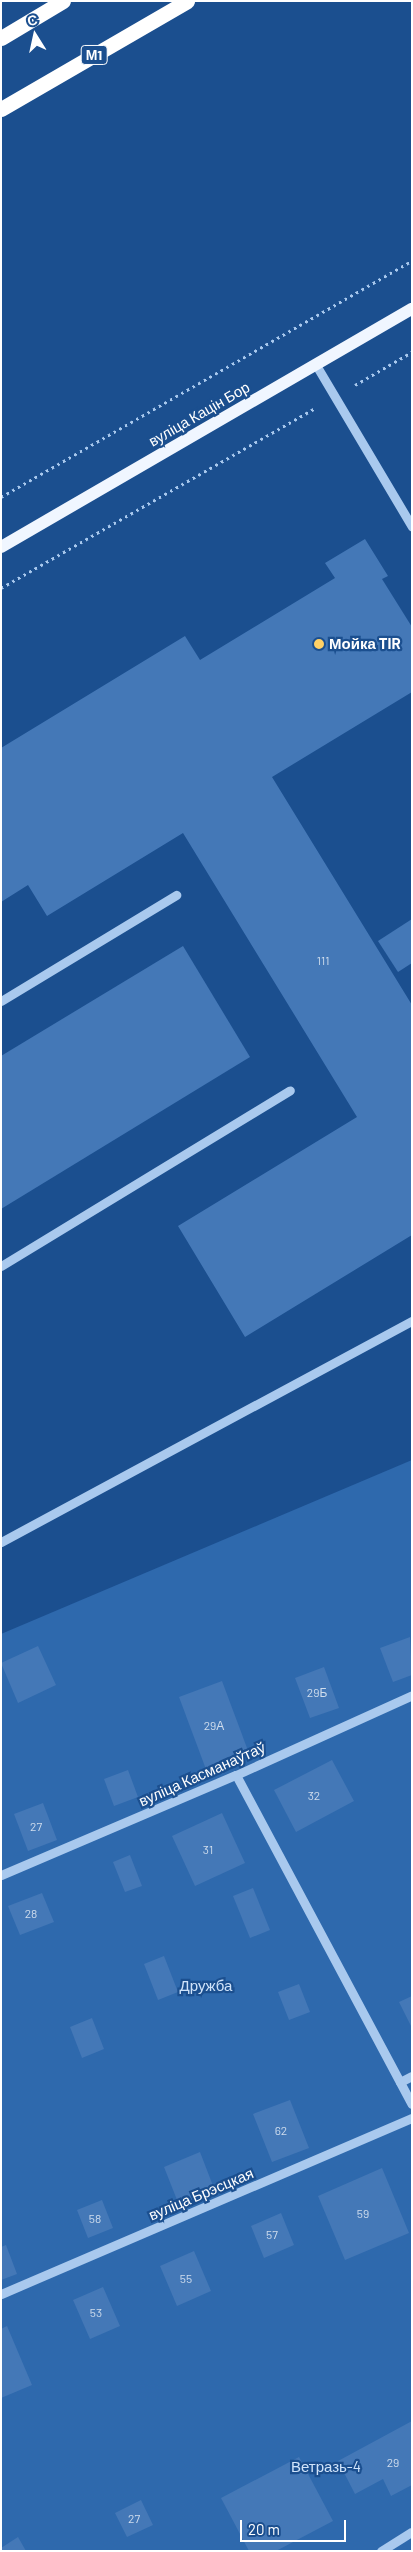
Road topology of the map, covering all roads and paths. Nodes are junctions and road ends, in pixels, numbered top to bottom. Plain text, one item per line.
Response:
1 (63, 1) edge
2 (186, 1) edge
3 (1, 38) edge
4 (1, 108) edge
5 (412, 261) edge
6 (412, 309) edge
7 (412, 352) edge
8 (316, 365) junction
9 (335, 396) junction
10 (1, 497) edge
11 (412, 527) edge
12 (1, 547) edge
13 (1, 588) edge
14 (176, 895) dead end
15 (1, 1000) edge
16 (290, 1090) dead end
17 (1, 1266) edge
18 (412, 1321) edge
19 (1, 1542) edge
20 (412, 1695) edge
21 (236, 1775) junction
22 (1, 1875) edge
23 (412, 2076) edge
24 (400, 2082) junction
25 (412, 2104) edge
26 (412, 2118) edge
27 (1, 2294) edge
28 (412, 2532) edge
29 (381, 2551) edge

1 - 3 highway
2 - 4 highway, М1
5 - 10 path
6 - 8 main road, вуліца Кацін Бор
7 - 9 path
8 - 9 lane
8 - 12 main road, вуліца Кацін Бор
9 - 11 lane
9 - 13 path
14 - 15 lane
16 - 17 lane
18 - 19 lane
20 - 21 lane, вуліца Касманаўтаў
21 - 22 lane, вуліца Касманаўтаў
21 - 24 lane
23 - 24 lane
24 - 25 lane
26 - 27 lane, вуліца Брэсцкая
28 - 29 lane

